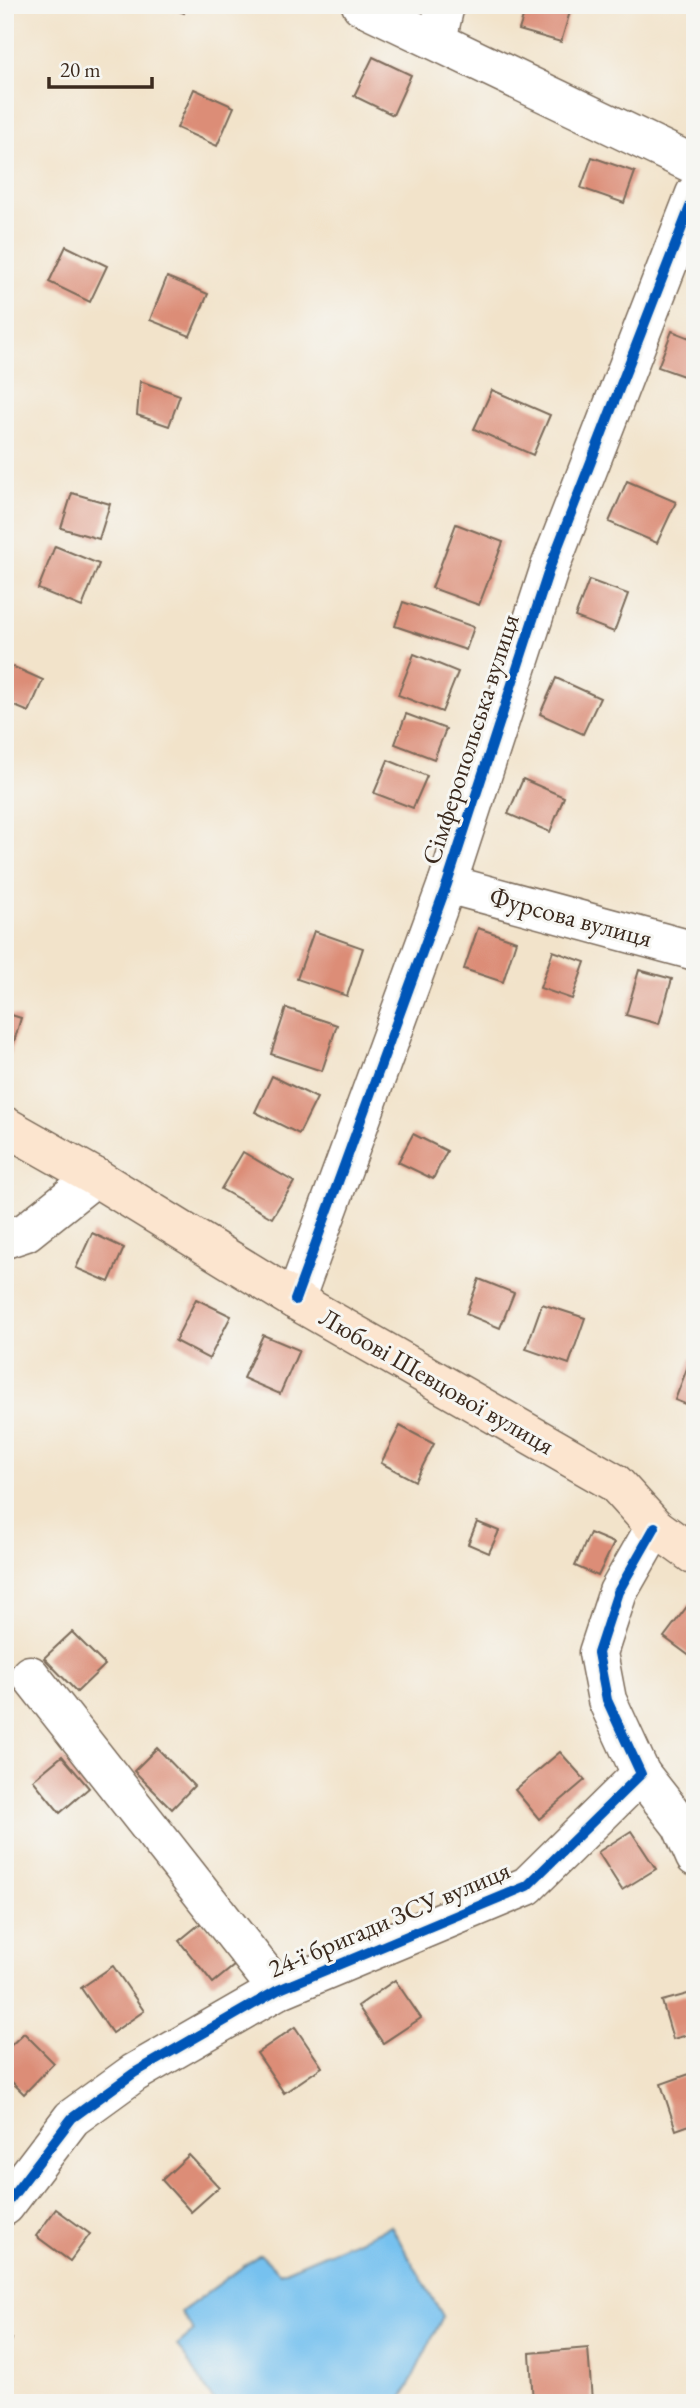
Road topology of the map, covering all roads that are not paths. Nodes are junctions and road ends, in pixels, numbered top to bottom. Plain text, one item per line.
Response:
1 (361, 5) edge
2 (441, 23) edge
3 (695, 164) edge
4 (695, 194) edge
5 (447, 884) junction
6 (695, 951) edge
7 (5, 1126) edge
8 (95, 1177) junction
9 (5, 1239) edge
10 (295, 1300) junction
11 (654, 1527) junction
12 (695, 1556) edge
13 (30, 1675) dead end
14 (641, 1774) junction
15 (695, 1857) edge
16 (278, 1990) junction
17 (5, 2206) edge

1 - 2 street
2 - 3 street
4 - 5 street, Сімферопольська вулиця
5 - 6 street, Фурсова вулиця
5 - 10 street, Сімферопольська вулиця
7 - 8 street, Любові Шевцової вулиця
8 - 9 street
8 - 10 street, Любові Шевцової вулиця
10 - 11 street, Любові Шевцової вулиця
11 - 12 street, Любові Шевцової вулиця
11 - 14 street
13 - 16 street, 24-ї бригади ЗСУ вулиця
14 - 15 street
14 - 16 street, 24-ї бригади ЗСУ вулиця
16 - 17 street, 24-ї бригади ЗСУ вулиця

